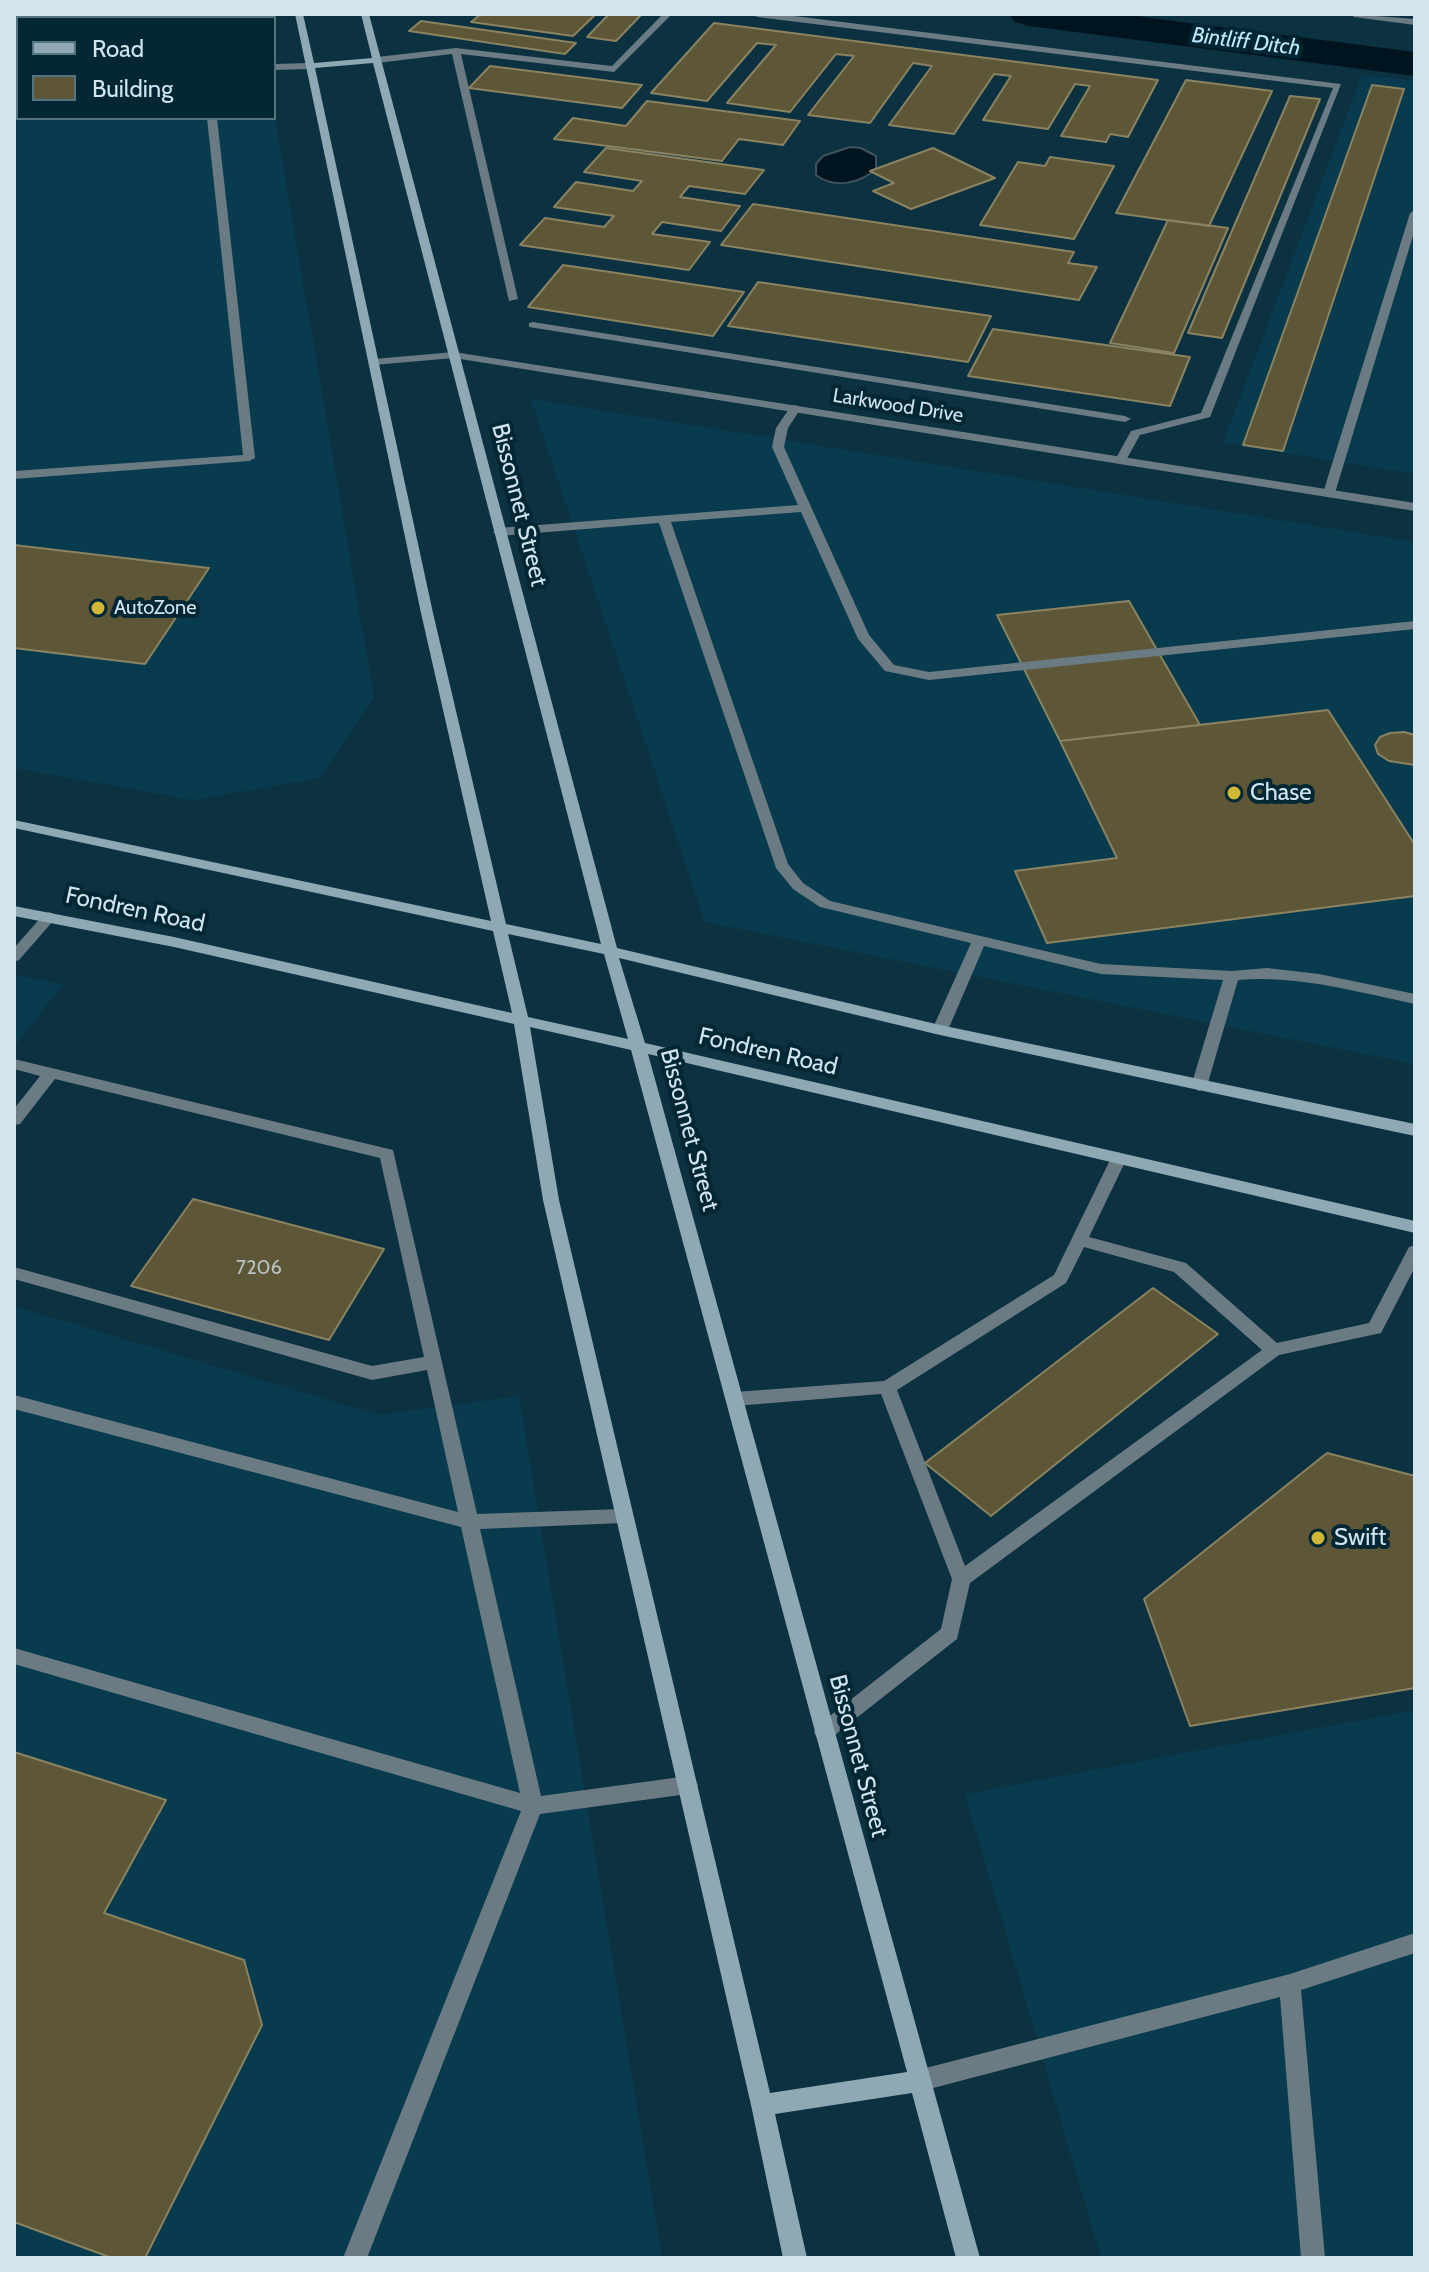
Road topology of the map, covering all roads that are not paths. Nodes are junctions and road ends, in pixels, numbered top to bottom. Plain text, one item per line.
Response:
1 (299, 14) edge
2 (365, 14) edge
3 (668, 14) edge
4 (757, 14) edge
5 (1354, 14) edge
6 (1375, 15) edge
7 (1415, 22) edge
8 (456, 51) junction
9 (377, 60) junction
10 (310, 66) junction
11 (276, 67) edge
12 (212, 120) edge
13 (1415, 213) edge
14 (513, 299) dead end
15 (533, 325) dead end
16 (454, 355) junction
17 (374, 362) junction
18 (795, 408) junction
19 (1125, 419) dead end
20 (1121, 460) junction
21 (14, 475) edge
22 (1329, 493) junction
23 (1415, 507) edge
24 (806, 508) junction
25 (664, 519) junction
26 (499, 532) junction
27 (1415, 625) edge
28 (14, 824) edge
29 (14, 911) edge
30 (49, 917) junction
31 (497, 929) junction
32 (979, 942) junction
33 (610, 951) junction
34 (14, 957) edge
35 (1232, 976) junction
36 (1415, 999) edge
37 (521, 1021) junction
38 (940, 1030) junction
39 (640, 1047) junction
40 (14, 1064) edge
41 (51, 1073) junction
42 (1199, 1086) junction
43 (14, 1120) edge
44 (1415, 1130) edge
45 (1119, 1158) junction
46 (1415, 1227) edge
47 (1079, 1240) junction
48 (1415, 1251) edge
49 (14, 1273) edge
50 (1274, 1350) junction
51 (434, 1362) junction
52 (887, 1387) junction
53 (735, 1399) junction
54 (14, 1402) edge
55 (623, 1516) junction
56 (469, 1522) junction
57 (961, 1579) junction
58 (14, 1656) edge
59 (824, 1732) junction
60 (688, 1785) junction
61 (533, 1806) junction
62 (1415, 1943) edge
63 (1290, 1984) junction
64 (918, 2081) junction
65 (762, 2105) junction
66 (355, 2258) edge
67 (795, 2258) edge
68 (968, 2258) edge
69 (1313, 2258) edge

1 - 10 main road
2 - 9 main road, Bissonnet Street
3 - 8 street
4 - 20 street
5 - 6 street
6 - 7 street
8 - 9 street
8 - 14 street
9 - 10 main road
9 - 16 main road, Bissonnet Street
10 - 11 street
10 - 17 main road
12 - 21 street
13 - 22 street
15 - 19 street
16 - 17 street, Larkwood Drive
16 - 18 street, Larkwood Drive
16 - 26 main road, Bissonnet Street
17 - 31 main road
18 - 20 street, Larkwood Drive
18 - 24 street
20 - 22 street, Larkwood Drive
22 - 23 street, Larkwood Drive
24 - 25 street
24 - 27 street
25 - 26 street
25 - 32 street
26 - 33 main road, Bissonnet Street
28 - 31 main road
29 - 30 main road, Fondren Road
30 - 34 street
30 - 37 main road, Fondren Road
31 - 33 main road
31 - 37 main road
32 - 35 street
32 - 38 street
33 - 38 main road
33 - 39 main road, Bissonnet Street
35 - 36 street
35 - 42 street
37 - 39 main road, Fondren Road
37 - 55 main road
38 - 42 main road
39 - 45 main road, Fondren Road
39 - 53 main road, Bissonnet Street
40 - 41 street
41 - 43 street
41 - 51 street
42 - 44 main road
45 - 46 main road, Fondren Road
45 - 47 street
47 - 50 street
47 - 52 street
48 - 50 street
49 - 51 street
50 - 57 street
51 - 56 street
52 - 53 street
52 - 57 street
53 - 59 main road, Bissonnet Street
54 - 56 street
55 - 56 street
55 - 60 main road
56 - 61 street
57 - 59 street
58 - 61 street
59 - 64 main road, Bissonnet Street
60 - 61 street
60 - 65 main road
61 - 66 street
62 - 63 street
63 - 64 street
63 - 69 street
64 - 65 main road
64 - 68 main road, Bissonnet Street
65 - 67 main road

